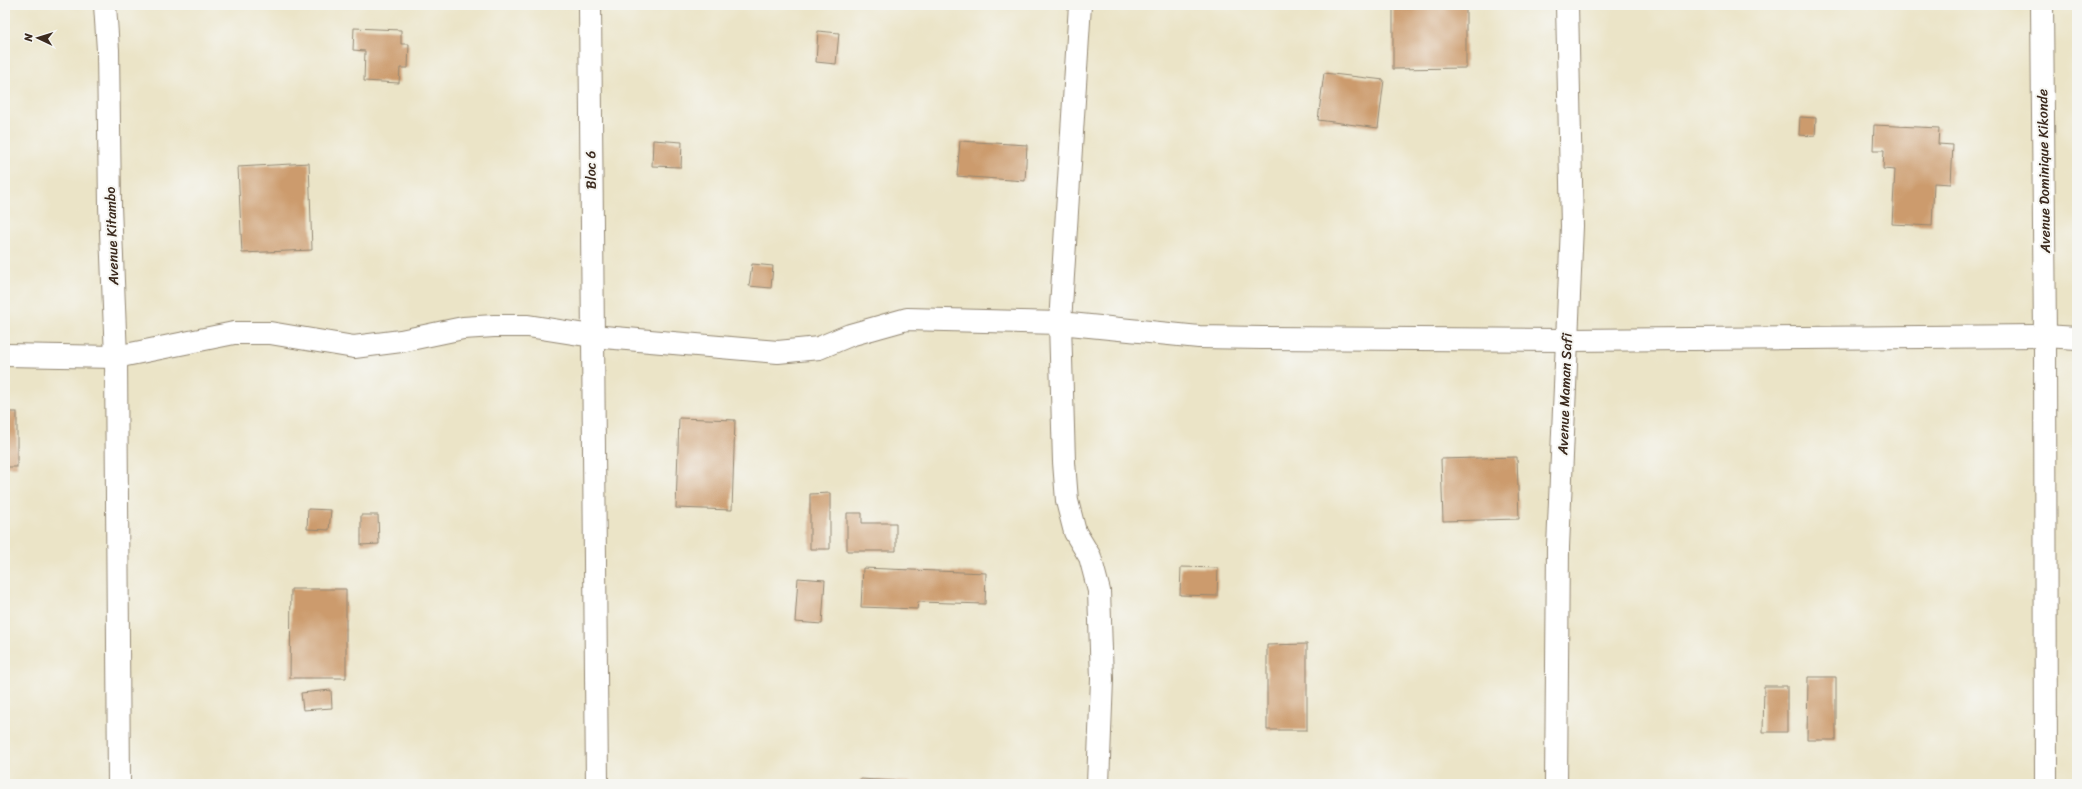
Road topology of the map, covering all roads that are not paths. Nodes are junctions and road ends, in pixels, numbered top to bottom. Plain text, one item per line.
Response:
1 (105, 5) edge
2 (590, 5) edge
3 (1080, 5) edge
4 (1567, 5) edge
5 (2042, 5) edge
6 (1060, 323) junction
7 (592, 336) junction
8 (2046, 336) junction
9 (2077, 338) edge
10 (1567, 340) junction
11 (5, 355) edge
12 (116, 356) junction
13 (119, 784) edge
14 (597, 784) edge
15 (1098, 784) edge
16 (1556, 784) edge
17 (2046, 784) edge

1 - 12 street, Avenue Kitambo
2 - 7 street, Bloc 6
3 - 6 street
4 - 10 street, Avenue Maman Safi
5 - 8 street, Avenue Dominique Kikonde
6 - 7 street
6 - 10 street
6 - 15 street
7 - 12 street
7 - 14 street, Bloc 6
8 - 9 street
8 - 10 street
8 - 17 street, Avenue Dominique Kikonde
10 - 16 street, Avenue Maman Safi
11 - 12 street
12 - 13 street, Avenue Kitambo

